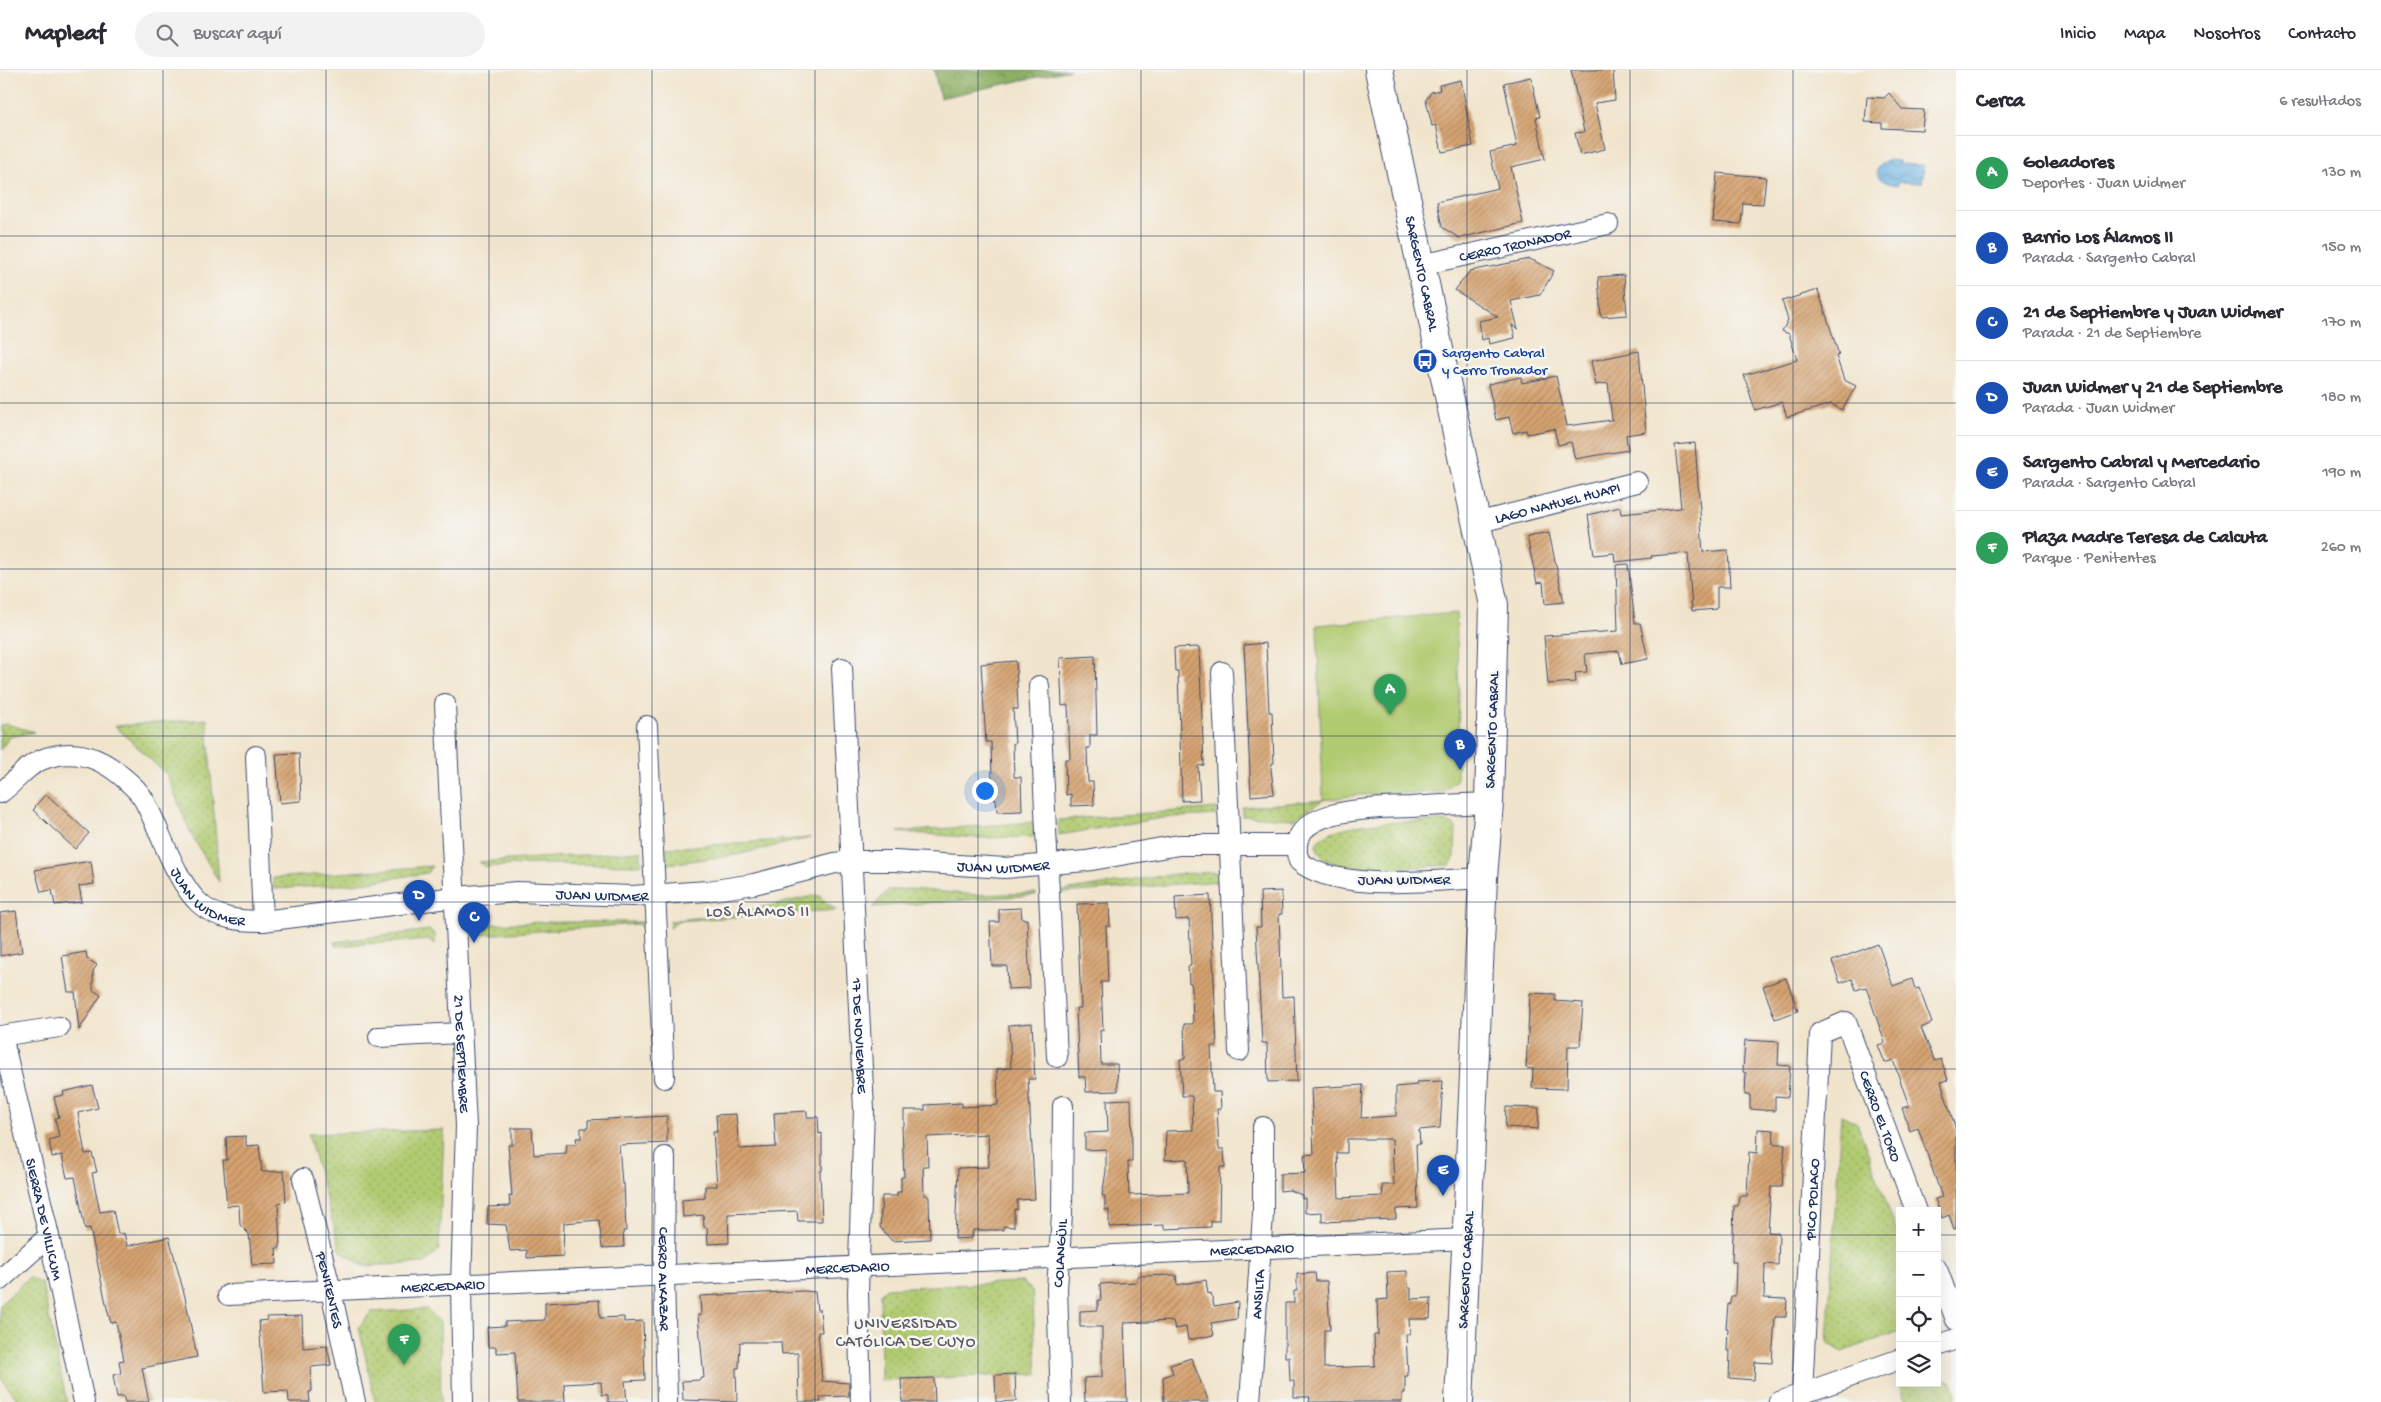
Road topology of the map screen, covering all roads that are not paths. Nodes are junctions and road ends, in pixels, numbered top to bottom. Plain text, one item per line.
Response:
1 (1385, 71) edge
2 (1608, 224) dead end
3 (1421, 265) junction
4 (1638, 482) dead end
5 (1476, 523) junction
6 (842, 668) dead end
7 (1222, 672) dead end
8 (1040, 686) dead end
9 (445, 704) dead end
10 (648, 726) dead end
11 (256, 756) dead end
12 (0, 793) edge
13 (1488, 803) junction
14 (1230, 844) junction
15 (1297, 853) junction
16 (852, 861) junction
17 (1048, 864) junction
18 (1483, 878) junction
19 (656, 895) junction
20 (456, 897) junction
21 (263, 921) junction
22 (1846, 1022) joint
23 (59, 1028) dead end
24 (461, 1033) junction
25 (1, 1036) edge
26 (378, 1037) dead end
27 (1239, 1051) dead end
28 (1057, 1057) dead end
29 (664, 1078) dead end
30 (1063, 1106) dead end
31 (1263, 1127) dead end
32 (665, 1157) dead end
33 (303, 1179) dead end
34 (1915, 1207) edge
35 (49, 1236) junction
36 (1467, 1239) junction
37 (1260, 1248) junction
38 (1059, 1257) junction
39 (859, 1266) junction
40 (664, 1275) junction
41 (0, 1280) edge
42 (1941, 1280) edge
43 (461, 1284) junction
44 (332, 1291) junction
45 (228, 1295) dead end
46 (1956, 1320) edge
47 (1956, 1339) edge
48 (1941, 1345) edge
49 (1896, 1360) edge
50 (1802, 1394) junction
51 (84, 1402) edge
52 (355, 1402) edge
53 (463, 1402) edge
54 (667, 1402) edge
55 (861, 1402) edge
56 (1061, 1402) edge
57 (1250, 1402) edge
58 (1459, 1402) edge
59 (1779, 1402) edge

1 - 3 main road, SARGENTO CABRAL
2 - 3 street, CERRO TRONADOR
3 - 5 main road, SARGENTO CABRAL
4 - 5 street, LAGO NAHUEL HUAPI
5 - 13 main road, SARGENTO CABRAL
6 - 16 street, 17 DE NOVIEMBRE
7 - 14 street
8 - 17 street
9 - 20 street, 21 DE SEPTIEMBRE
10 - 19 street
11 - 21 street
12 - 21 street, JUAN WIDMER
13 - 15 street
13 - 18 main road, SARGENTO CABRAL
14 - 15 street, JUAN WIDMER
14 - 17 street, JUAN WIDMER
14 - 27 street
15 - 18 street, JUAN WIDMER
16 - 17 street, JUAN WIDMER
16 - 19 street, JUAN WIDMER
16 - 39 street, 17 DE NOVIEMBRE
17 - 28 street
18 - 36 main road, SARGENTO CABRAL
19 - 20 street, JUAN WIDMER
19 - 29 street
20 - 21 street, JUAN WIDMER
20 - 24 street, 21 DE SEPTIEMBRE
22 - 34 street, CERRO EL TORO
22 - 50 street, PICO POLACO
23 - 25 street
24 - 26 street
24 - 43 street, 21 DE SEPTIEMBRE
25 - 35 street, SIERRA DE VILLICUM
30 - 38 street, COLANGÜIL
31 - 37 street, ANSILTA
32 - 40 street, CERRO ALKAZAR
33 - 44 street, PENITENTES
35 - 41 street
35 - 51 street, SIERRA DE VILLICUM
36 - 37 street, MERCEDARIO
36 - 58 main road, SARGENTO CABRAL
37 - 38 street, MERCEDARIO
37 - 57 street, ANSILTA
38 - 39 street, MERCEDARIO
38 - 56 street, COLANGÜIL
39 - 40 street, MERCEDARIO
39 - 55 street, 17 DE NOVIEMBRE
40 - 43 street, MERCEDARIO
40 - 54 street, CERRO ALKAZAR
42 - 46 street
43 - 44 street, MERCEDARIO
43 - 53 street, 21 DE SEPTIEMBRE
44 - 45 street, MERCEDARIO
44 - 52 street, PENITENTES
47 - 48 street
49 - 50 street
50 - 59 street

